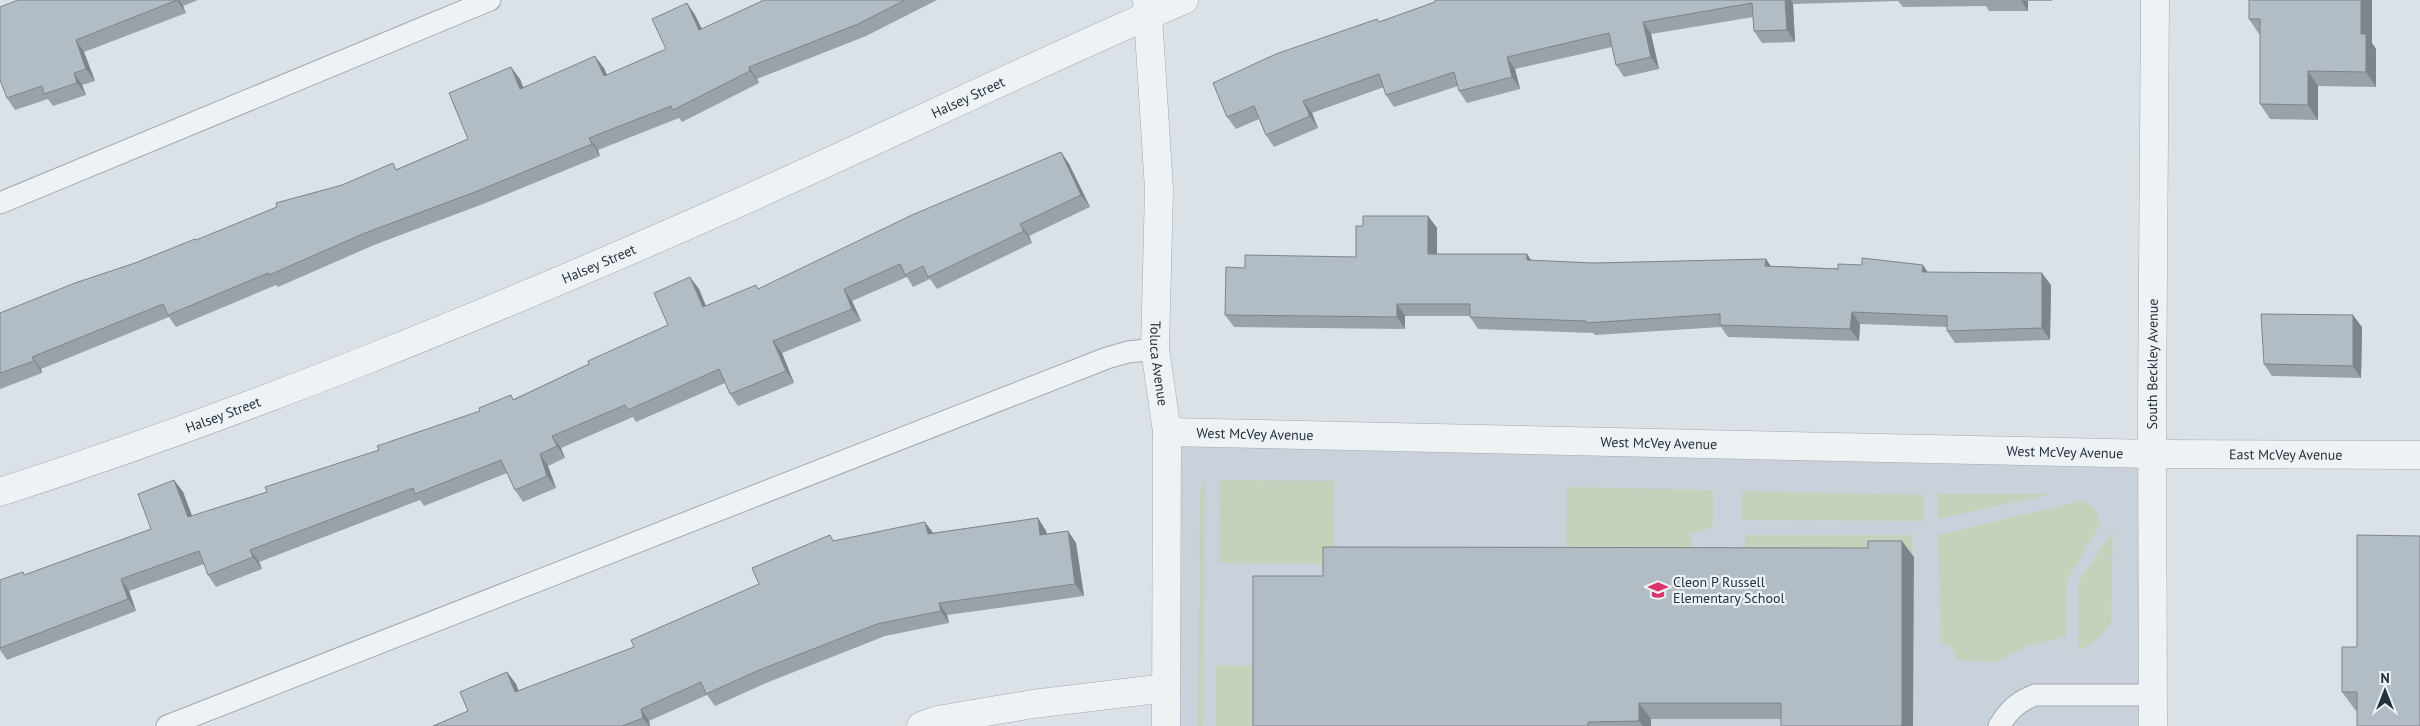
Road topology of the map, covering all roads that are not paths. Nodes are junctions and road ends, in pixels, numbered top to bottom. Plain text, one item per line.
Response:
1 (490, 0) edge
2 (1184, 0) edge
3 (2155, 0) edge
4 (1148, 8) edge
5 (0, 203) edge
6 (1155, 349) junction
7 (1167, 432) junction
8 (2152, 454) junction
9 (2420, 455) edge
10 (0, 492) edge
11 (1166, 688) junction
12 (2153, 695) junction
13 (167, 726) edge
14 (922, 726) edge
15 (1166, 726) edge
16 (1999, 726) edge
17 (2153, 726) edge

1 - 5 lane
2 - 4 street, Halsey Street
3 - 8 street, South Beckley Avenue
4 - 6 street, Toluca Avenue
4 - 10 street, Halsey Street
6 - 7 street, Toluca Avenue
6 - 13 lane
7 - 8 street, West McVey Avenue
7 - 11 street, Toluca Avenue
8 - 9 street, East McVey Avenue
8 - 12 street, South Beckley Avenue
11 - 14 street
11 - 15 street, Toluca Avenue
12 - 16 lane
12 - 17 street, South Beckley Avenue

